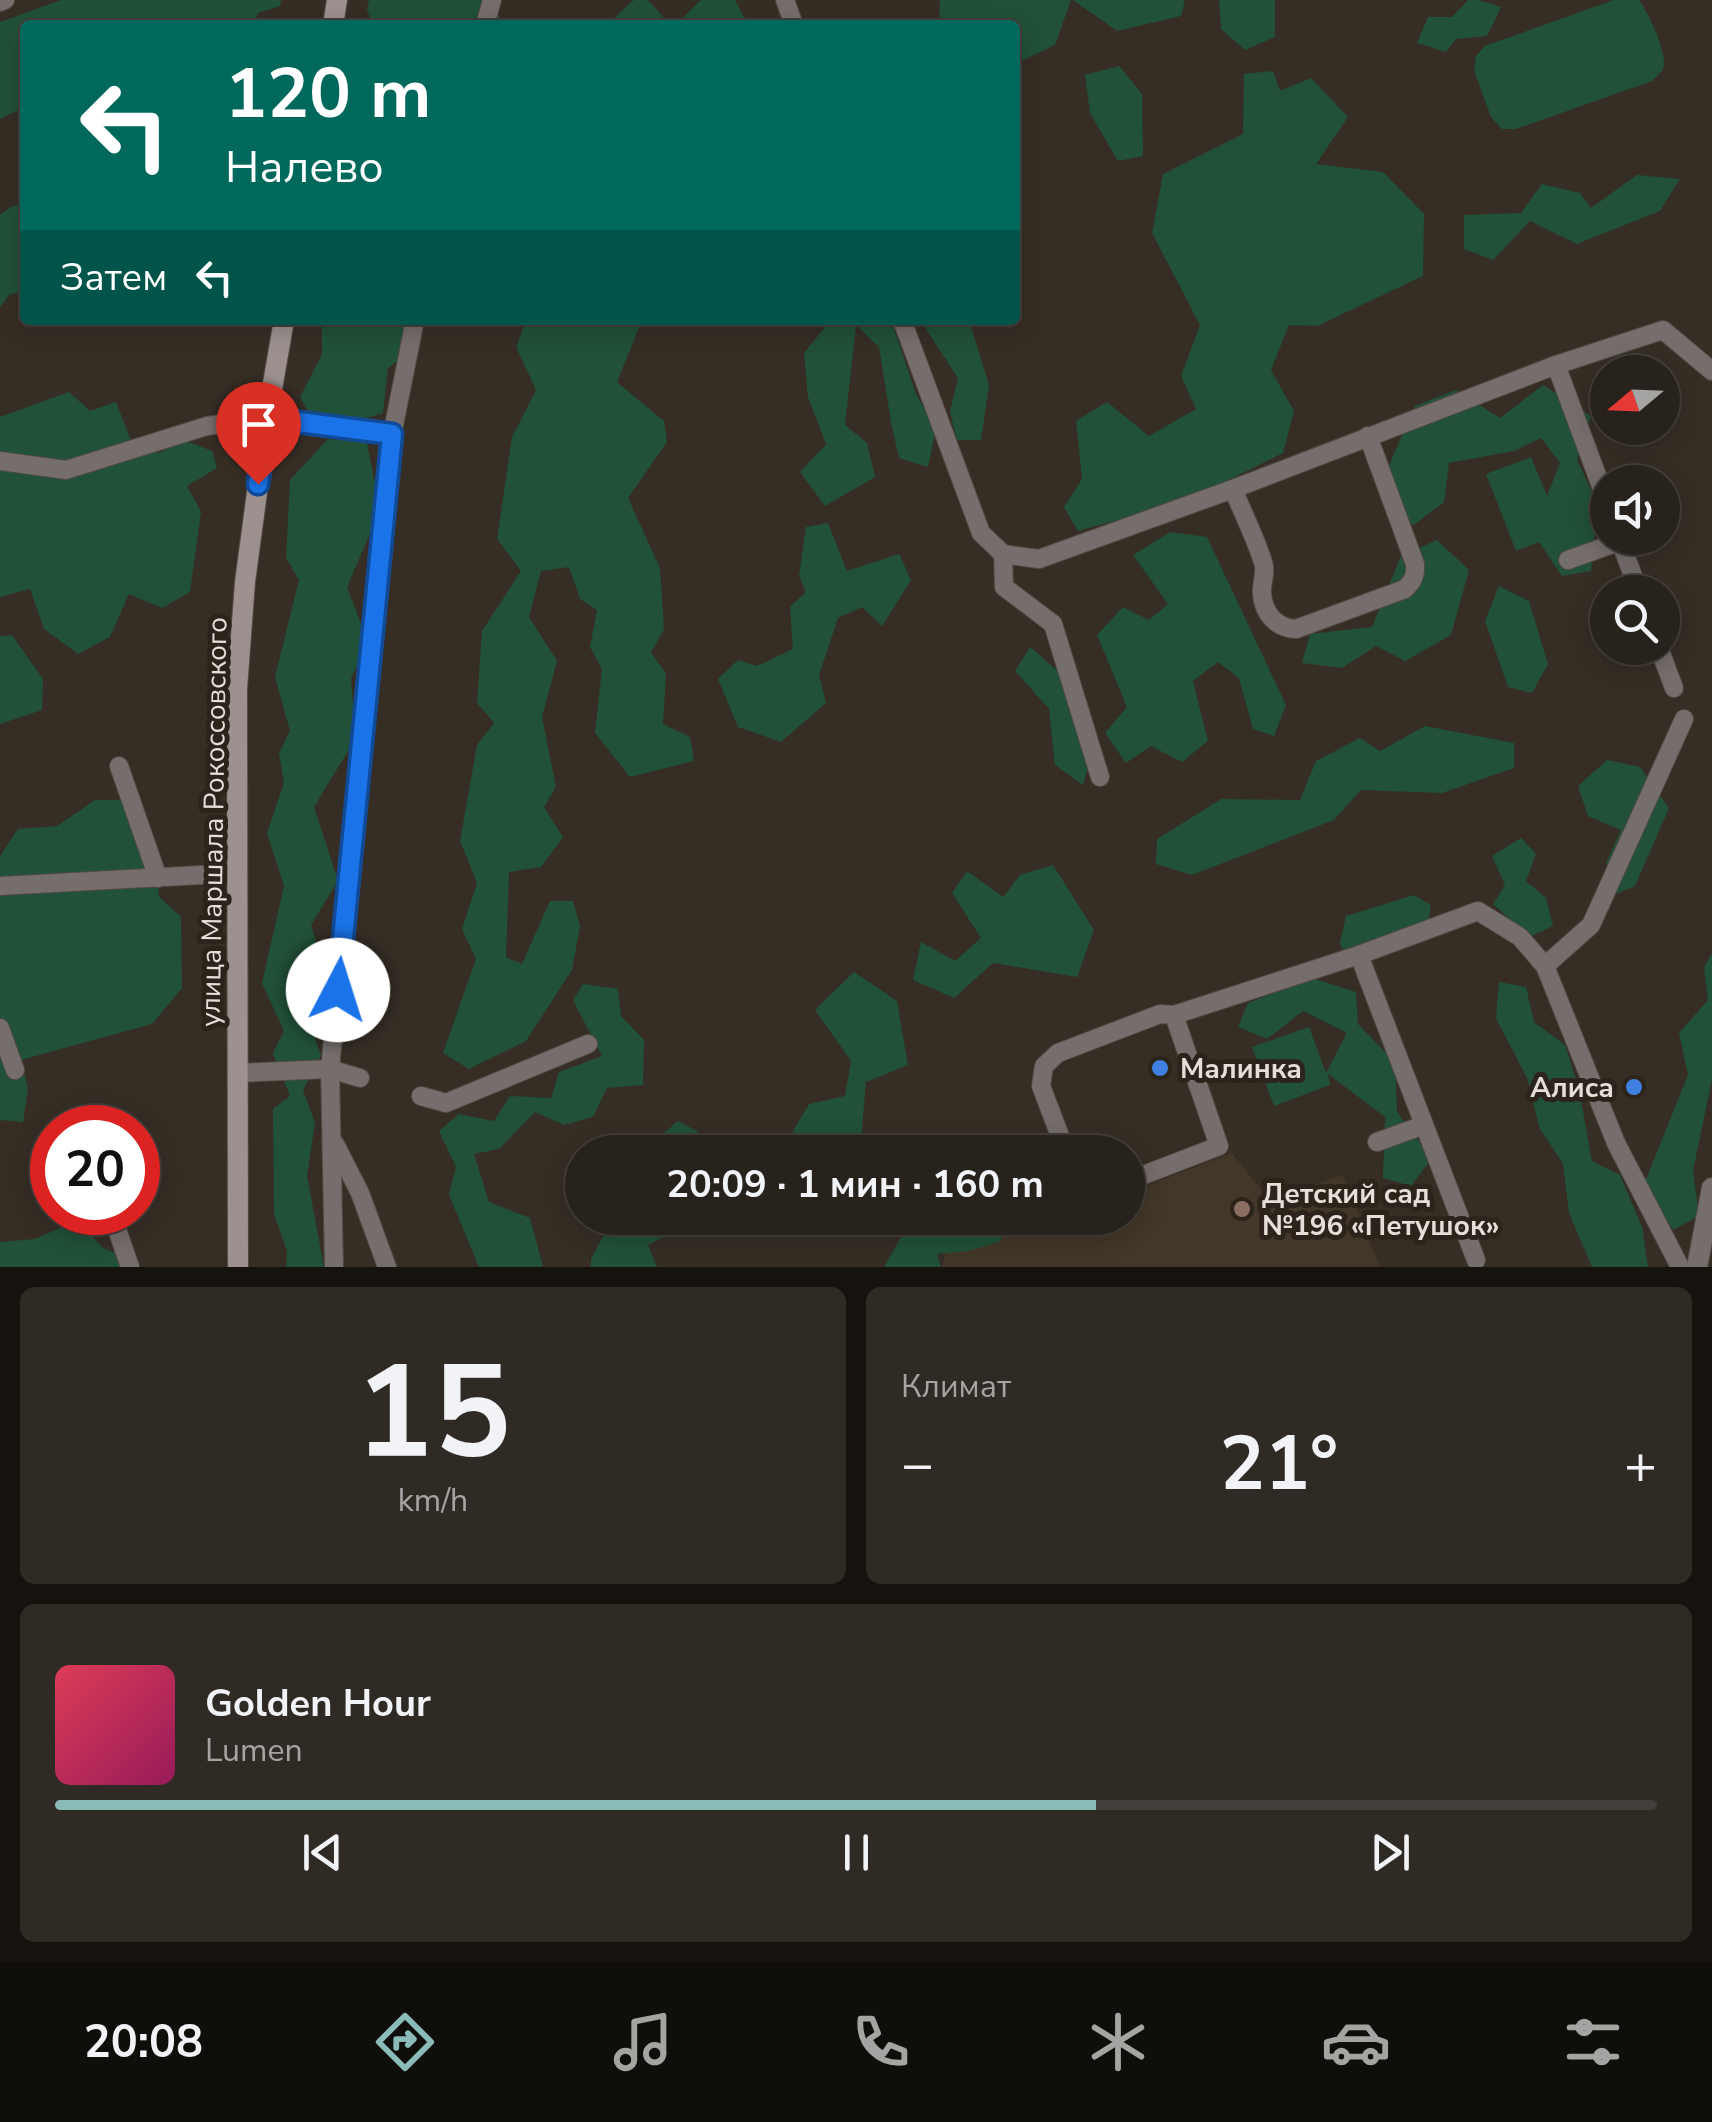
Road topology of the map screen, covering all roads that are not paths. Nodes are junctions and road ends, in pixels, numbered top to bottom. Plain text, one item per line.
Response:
1 (283, 325) edge
2 (414, 325) edge
3 (904, 325) edge
4 (1556, 365) junction
5 (1712, 371) edge
6 (267, 418) junction
7 (392, 434) junction
8 (1368, 436) junction
9 (0, 461) edge
10 (1593, 465) edge
11 (1234, 489) junction
12 (1590, 551) edge
13 (1003, 554) junction
14 (1568, 560) dead end
15 (1665, 665) edge
16 (1674, 688) dead end
17 (1684, 719) dead end
18 (119, 766) dead end
19 (1100, 777) dead end
20 (237, 873) junction
21 (158, 878) junction
22 (0, 886) edge
23 (1359, 955) junction
24 (1545, 966) junction
25 (1174, 1015) junction
26 (0, 1028) edge
27 (588, 1044) dead end
28 (330, 1069) junction
29 (16, 1070) dead end
30 (238, 1072) junction
31 (360, 1078) dead end
32 (422, 1096) dead end
33 (1424, 1125) junction
34 (1060, 1135) edge
35 (332, 1139) junction
36 (1377, 1142) dead end
37 (1145, 1174) edge
38 (1712, 1188) edge
39 (119, 1235) edge
40 (1476, 1260) dead end
41 (130, 1267) edge
42 (238, 1267) edge
43 (334, 1267) edge
44 (387, 1267) edge
45 (1680, 1267) edge
46 (1697, 1267) edge

1 - 6 street, улица Маршала Рокоссовского
2 - 7 lane
3 - 13 lane
4 - 5 lane
4 - 8 lane
4 - 10 lane
6 - 7 lane
6 - 9 lane
6 - 20 street, улица Маршала Рокоссовского
7 - 28 lane
8 - 11 lane
8 - 11 lane
11 - 13 lane
12 - 14 lane
13 - 19 lane
15 - 16 lane
17 - 24 lane
18 - 21 lane
20 - 21 lane
20 - 30 street, улица Маршала Рокоссовского
21 - 22 lane
23 - 24 lane
23 - 25 lane
23 - 33 lane
24 - 45 lane
25 - 34 lane
25 - 37 lane
26 - 29 lane
27 - 32 lane
28 - 30 lane
28 - 31 lane
28 - 35 lane
30 - 42 street, улица Маршала Рокоссовского
33 - 36 lane
33 - 40 lane
35 - 43 lane
35 - 44 lane
38 - 46 street
39 - 41 lane

